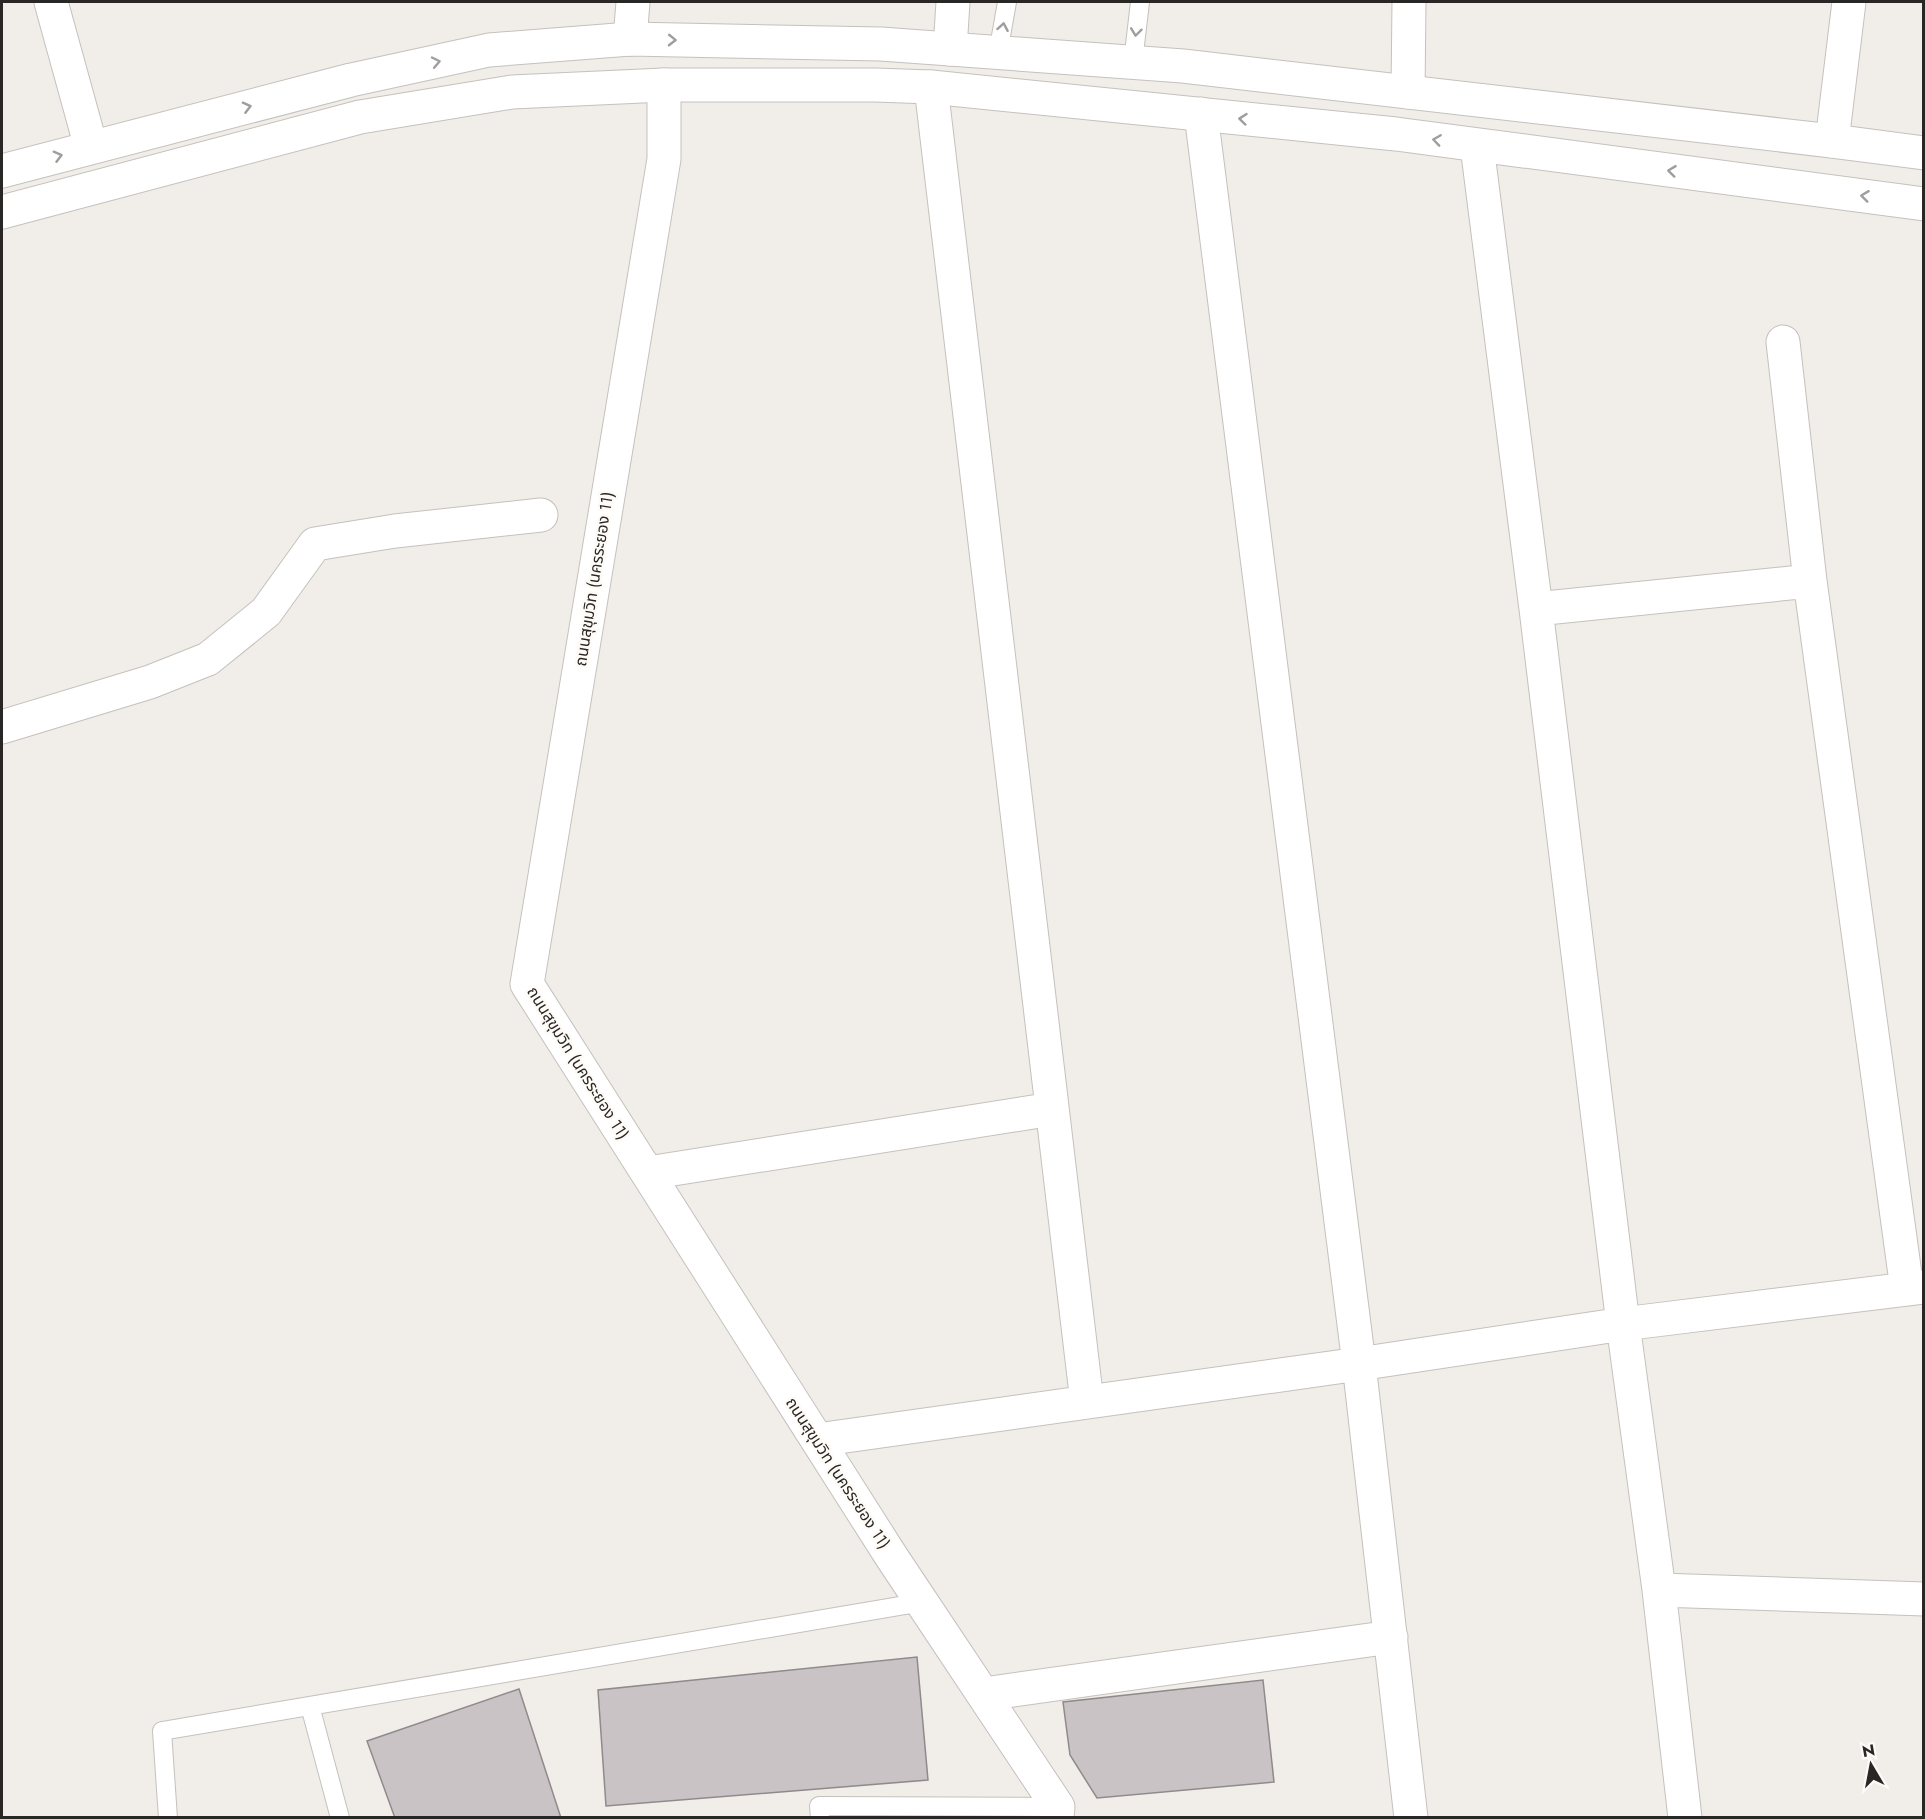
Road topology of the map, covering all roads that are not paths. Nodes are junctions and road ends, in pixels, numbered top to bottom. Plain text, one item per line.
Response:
1 (51, 2) edge
2 (633, 2) edge
3 (952, 2) edge
4 (1007, 2) edge
5 (1140, 2) edge
6 (1409, 2) edge
7 (1849, 2) edge
8 (630, 39) junction
9 (951, 49) junction
10 (998, 53) junction
11 (1132, 62) junction
12 (664, 85) junction
13 (931, 87) junction
14 (1408, 92) junction
15 (1201, 114) junction
16 (1832, 141) junction
17 (1477, 146) junction
18 (91, 147) junction
19 (1923, 153) edge
20 (2, 171) edge
21 (1923, 204) edge
22 (2, 212) edge
23 (1783, 342) dead end
24 (541, 515) dead end
25 (1810, 581) junction
26 (1536, 609) junction
27 (2, 727) edge
28 (1052, 1109) junction
29 (648, 1173) junction
30 (1915, 1288) edge
31 (1623, 1324) junction
32 (1359, 1364) junction
33 (1087, 1402) junction
34 (817, 1440) junction
35 (1659, 1590) junction
36 (1923, 1599) edge
37 (923, 1602) junction
38 (1391, 1637) junction
39 (984, 1694) junction
40 (310, 1706) junction
41 (1058, 1812) edge
42 (168, 1818) edge
43 (340, 1818) edge
44 (820, 1818) edge
45 (1411, 1818) edge
46 (1685, 1818) edge

1 - 18 street
2 - 8 street
3 - 9 street
10 -> 4 lane
5 -> 11 lane
6 - 14 street
7 - 16 street
8 -> 9 street
18 -> 8 street
9 - 10 street
10 - 11 street
11 - 14 street
12 - 13 street
12 - 22 street
12 - 29 street, ถนนสุขุมวิท (นครระยอง 11)
13 - 15 street
13 - 28 street
14 - 16 street
17 -> 15 street
15 - 32 street
16 - 19 street
21 -> 17 street
17 - 26 street
20 -> 18 street
23 - 25 street
24 - 27 street
25 - 26 street
25 - 30 street
26 - 31 street
28 - 29 street
28 - 33 street
29 - 34 street, ถนนสุขุมวิท (นครระยอง 11)
30 - 31 street
31 - 32 street
31 - 35 street
32 - 33 street
32 - 38 street
33 - 34 street
34 - 37 street, ถนนสุขุมวิท (นครระยอง 11)
35 - 36 street
35 - 46 street
37 - 39 street, ถนนสุขุมวิท (นครระยอง 11)
37 - 40 lane
38 - 39 street
38 - 45 street
39 - 41 street, ถนนสุขุมวิท (นครระยอง 11)
40 - 42 lane
40 - 43 lane
41 - 44 lane

